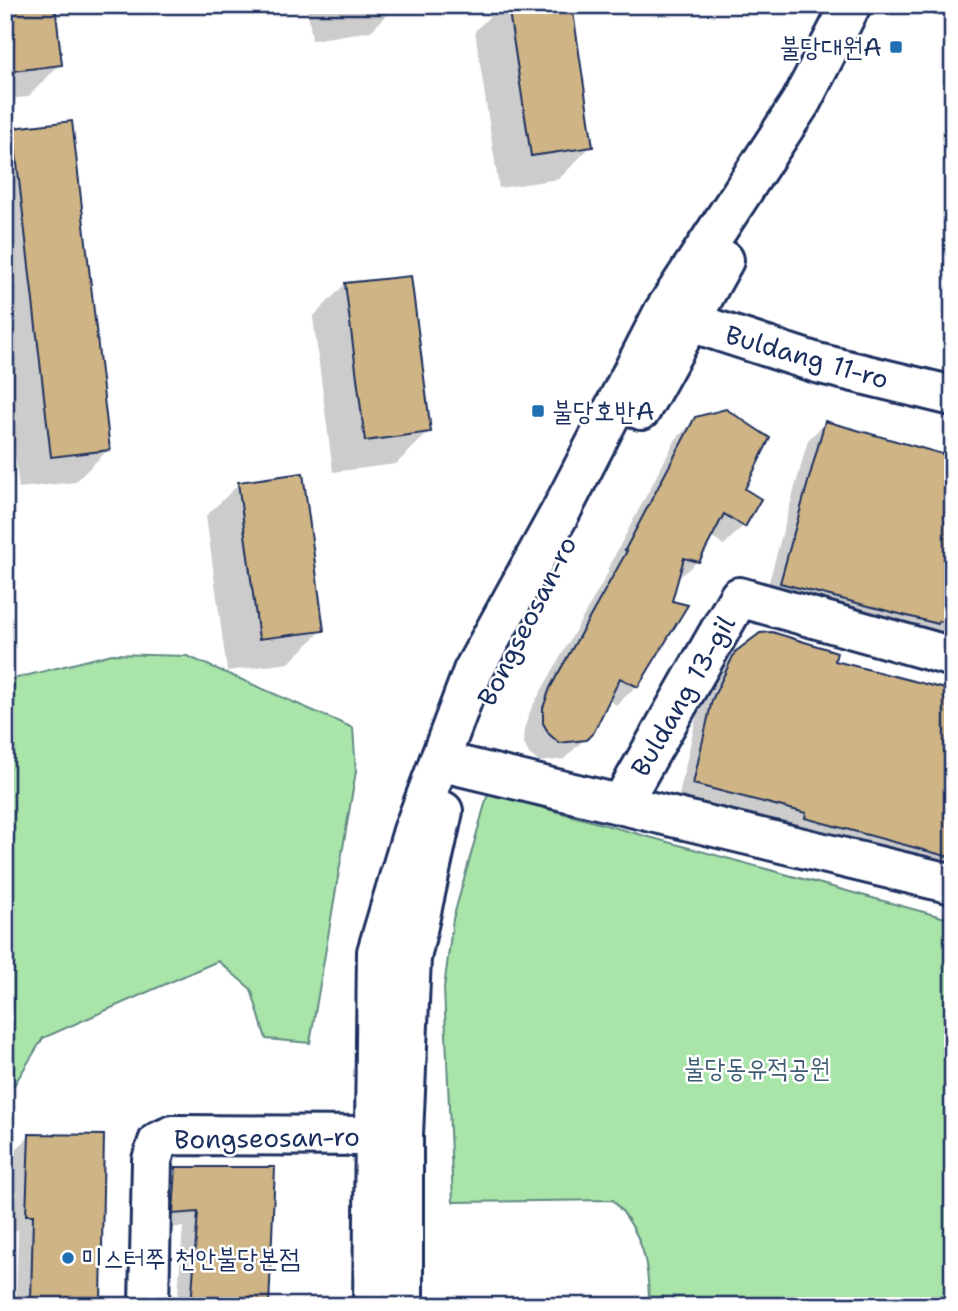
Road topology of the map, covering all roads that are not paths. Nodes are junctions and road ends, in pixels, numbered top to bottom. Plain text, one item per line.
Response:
1 (851, 5) edge
2 (873, 5) edge
3 (677, 318) junction
4 (953, 396) edge
5 (953, 657) edge
6 (449, 763) junction
7 (621, 804) junction
8 (953, 884) edge
9 (373, 1136) junction
10 (149, 1306) edge
11 (373, 1306) edge
12 (403, 1306) edge

1 - 3 street, Bongseosan-ro
2 - 3 street, Bongseosan-ro
3 - 4 street, Buldang 11-ro
3 - 6 street, Bongseosan-ro
5 - 7 street, Buldang 13-gil
6 - 7 street, Buldang 13-gil
6 - 9 street, Bongseosan-ro
6 - 12 street, Bongseosan-ro
7 - 8 street, Buldang 13-gil
9 - 10 street, Bongseosan-ro
9 - 11 street, Bongseosan-ro

